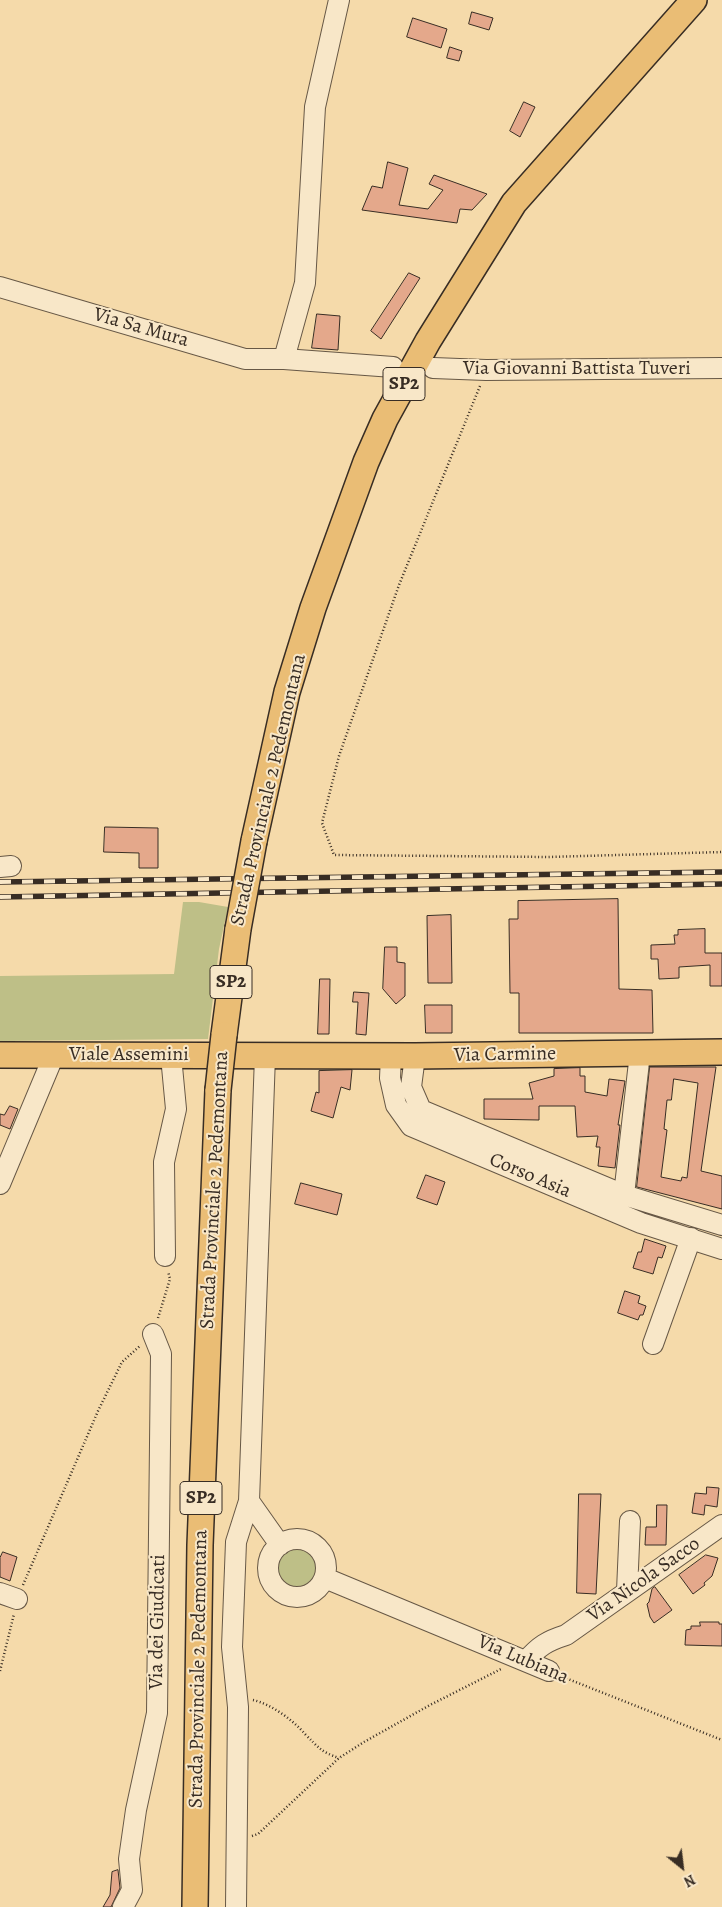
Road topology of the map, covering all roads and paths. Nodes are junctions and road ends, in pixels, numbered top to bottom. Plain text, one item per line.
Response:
1 (339, 0) edge
2 (694, 0) edge
3 (0, 287) edge
4 (284, 360) junction
5 (393, 367) dead end
6 (433, 368) dead end
7 (722, 368) edge
8 (486, 370) junction
9 (722, 852) edge
10 (722, 1052) edge
11 (640, 1053) junction
12 (0, 1055) edge
13 (54, 1055) junction
14 (171, 1056) junction
15 (276, 1056) junction
16 (403, 1056) junction
17 (0, 1184) edge
18 (624, 1195) junction
19 (722, 1224) edge
20 (690, 1238) junction
21 (722, 1249) edge
22 (165, 1256) joint
23 (153, 1334) junction
24 (654, 1344) dead end
25 (249, 1501) junction
26 (630, 1521) dead end
27 (722, 1525) edge
28 (280, 1545) junction
29 (324, 1578) junction
30 (627, 1591) junction
31 (9, 1596) edge
32 (520, 1658) junction
33 (0, 1671) edge
34 (549, 1671) joint
35 (237, 1695) junction
36 (722, 1740) edge
37 (339, 1758) junction
38 (236, 1843) junction
39 (123, 1907) edge
40 (195, 1907) edge
41 (236, 1907) edge

1 - 4 street
2 - 40 main road, Strada Provinciale 2 Pedemontana / SP2, bridge
3 - 4 street, Via Sa Mura
4 - 5 street, Via Sa Mura
6 - 8 street, Via Giovanni Battista Tuveri
7 - 8 street, Via Giovanni Battista Tuveri
8 - 9 path
10 - 11 main road, Via Carmine
11 - 16 main road, Via Carmine
11 - 18 street
12 - 13 main road, Viale Assemini
13 - 14 main road, Viale Assemini
13 - 17 street
14 - 15 main road, Viale Assemini
14 - 22 street
15 - 16 main road, Via Carmine
15 - 25 street
16 - 18 street, Corso Asia
16 - 20 street, Corso Asia
18 - 19 street, Corso Asia
20 - 21 street, Corso Asia
20 - 24 street
22 - 23 path
23 - 31 path
23 - 39 street, Via dei Giudicati
25 - 28 street
25 - 35 street
26 - 30 street
27 - 30 street, Via Nicola Sacco
28 - 29 street
28 - 29 street
29 - 32 street, Via Lubiana
30 - 32 street, Via Nicola Sacco
31 - 33 path
32 - 34 street, Via Lubiana
32 - 37 path
34 - 36 path, Via Lubiana
35 - 37 path
35 - 38 street
37 - 38 path
38 - 41 street

